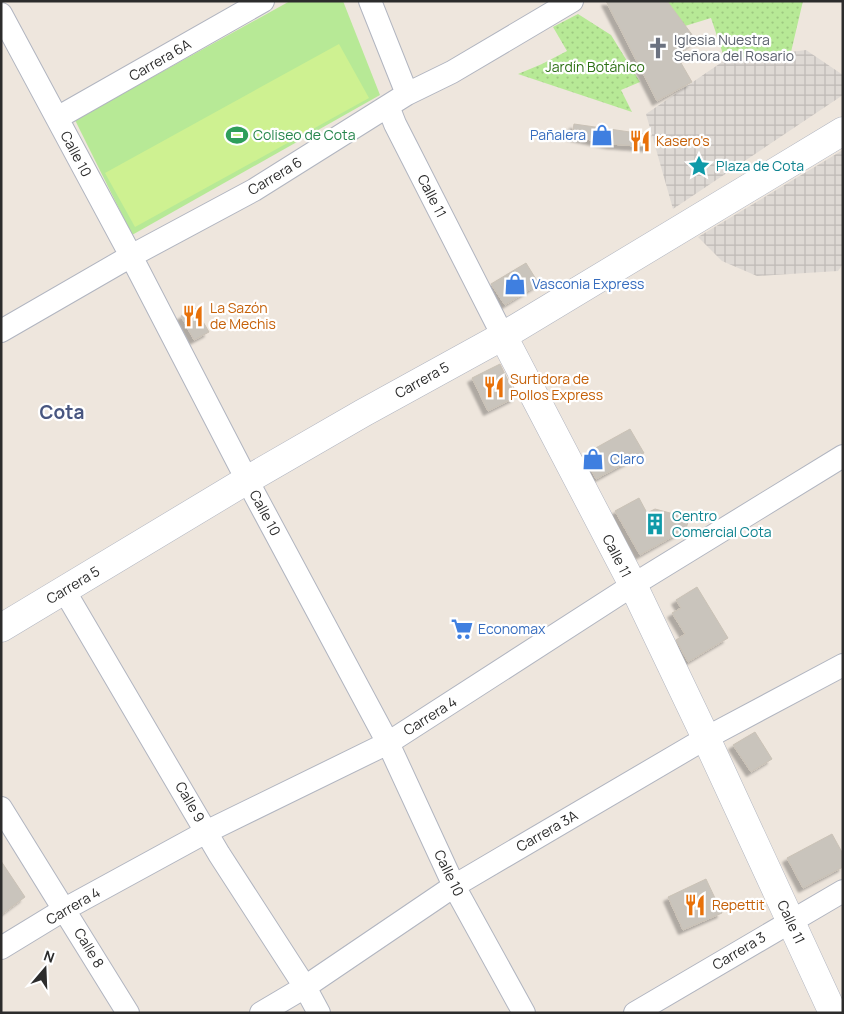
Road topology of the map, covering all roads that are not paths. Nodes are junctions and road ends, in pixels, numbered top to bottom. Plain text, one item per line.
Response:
1 (263, 1) edge
2 (370, 1) edge
3 (572, 1) edge
4 (1, 14) edge
5 (408, 94) junction
6 (388, 106) junction
7 (57, 118) junction
8 (843, 131) edge
9 (131, 256) junction
10 (1, 331) edge
11 (503, 336) junction
12 (843, 456) edge
13 (247, 480) junction
14 (633, 585) junction
15 (64, 590) junction
16 (1, 628) edge
17 (843, 665) edge
18 (706, 738) junction
19 (388, 742) junction
20 (1, 808) edge
21 (206, 832) junction
22 (454, 886) junction
23 (843, 891) edge
24 (65, 910) junction
25 (791, 920) junction
26 (1, 948) edge
27 (305, 986) junction
28 (128, 1013) edge
29 (261, 1013) edge
30 (319, 1013) edge
31 (524, 1013) edge
32 (635, 1013) edge
33 (833, 1013) edge

1 - 7 street, Carrera 6A
2 - 5 street
3 - 5 street, Carrera 6
4 - 7 street, Calle 10
5 - 6 street, Carrera 6
6 - 9 street, Carrera 6
6 - 11 street, Calle 11
7 - 9 street, Calle 10
8 - 11 main road, Carrera 5
9 - 10 street, Carrera 6
9 - 13 street, Calle 10
11 - 13 main road, Carrera 5
11 - 14 main road, Calle 11
12 - 14 street, Carrera 4
13 - 15 main road, Carrera 5
13 - 19 street, Calle 10
14 - 18 main road, Calle 11
14 - 19 street, Carrera 4
15 - 16 main road, Carrera 5
15 - 21 street, Calle 9
17 - 18 street, Carrera 3A
18 - 22 street, Carrera 3A
18 - 25 main road, Calle 11
19 - 21 street, Carrera 4
19 - 22 street, Calle 10
20 - 24 street, Calle 8
21 - 24 street, Carrera 4
21 - 27 street, Calle 9
22 - 27 street, Carrera 3A
22 - 31 street, Calle 10
23 - 25 street, Carrera 3
24 - 26 street, Carrera 4
24 - 28 street, Calle 8
25 - 32 street, Carrera 3
25 - 33 main road, Calle 11
27 - 29 street, Carrera 3A
27 - 30 street, Calle 9

